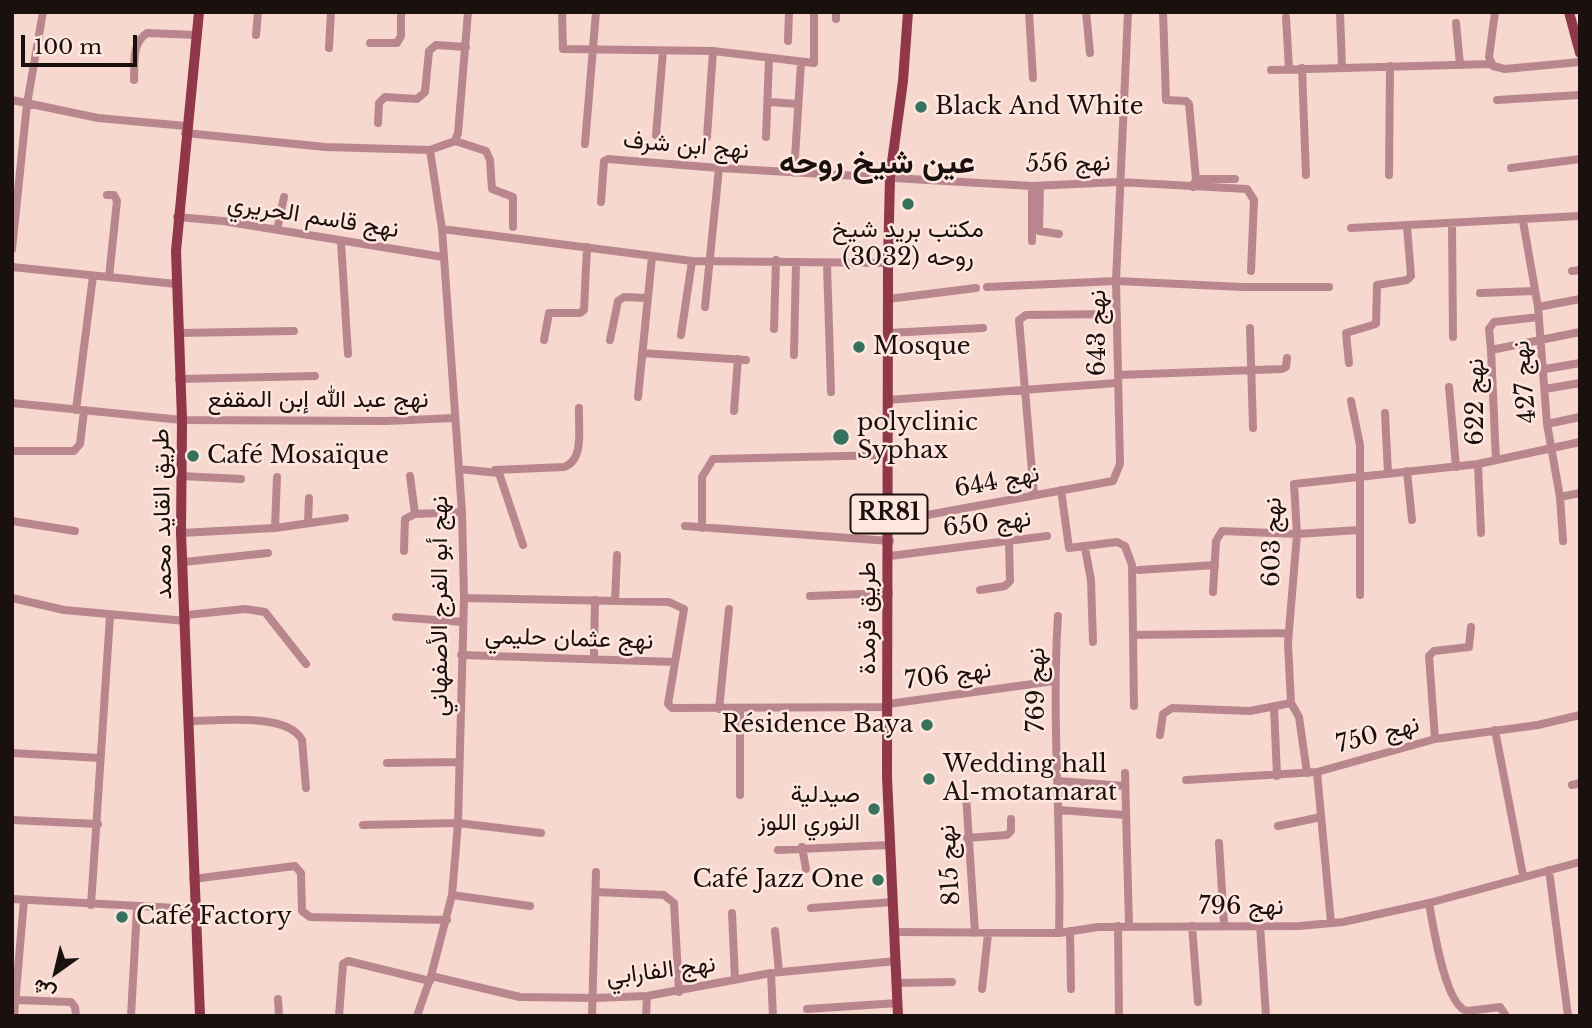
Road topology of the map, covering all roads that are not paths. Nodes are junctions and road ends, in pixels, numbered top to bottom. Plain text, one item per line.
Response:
1 (43, 12) edge
2 (198, 12) edge
3 (258, 12) edge
4 (331, 12) edge
5 (401, 12) edge
6 (468, 12) edge
7 (562, 12) edge
8 (596, 12) edge
9 (789, 12) edge
10 (814, 12) edge
11 (908, 12) edge
12 (1029, 12) edge
13 (1086, 12) edge
14 (1128, 12) edge
15 (1163, 12) edge
16 (1340, 12) edge
17 (1495, 12) edge
18 (1569, 12) edge
19 (1286, 17) dead end
20 (1457, 23) dead end
21 (1576, 23) edge
22 (196, 35) junction
23 (256, 36) dead end
24 (788, 41) dead end
25 (370, 43) dead end
26 (466, 47) junction
27 (330, 48) dead end
28 (594, 48) junction
29 (663, 51) junction
30 (713, 51) junction
31 (1090, 53) dead end
32 (1580, 53) edge
33 (769, 59) junction
34 (1580, 62) edge
35 (801, 63) junction
36 (1491, 64) junction
37 (1460, 65) junction
38 (1390, 66) junction
39 (1342, 67) junction
40 (1302, 68) junction
41 (1289, 69) junction
42 (1271, 70) dead end
43 (1032, 78) dead end
44 (134, 80) dead end
45 (1580, 95) edge
46 (12, 100) edge
47 (1497, 100) dead end
48 (770, 102) junction
49 (27, 104) junction
50 (798, 104) junction
51 (378, 123) dead end
52 (185, 130) junction
53 (656, 135) dead end
54 (707, 136) dead end
55 (766, 137) dead end
56 (455, 141) junction
57 (585, 144) dead end
58 (430, 150) junction
59 (1580, 159) edge
60 (719, 168) junction
61 (1511, 168) dead end
62 (794, 173) junction
63 (1306, 175) dead end
64 (1389, 176) dead end
65 (890, 177) junction
66 (1235, 179) dead end
67 (1119, 182) junction
68 (1194, 183) junction
69 (1036, 186) junction
70 (107, 195) dead end
71 (284, 197) dead end
72 (601, 201) dead end
73 (14, 214) edge
74 (1580, 216) edge
75 (177, 217) junction
76 (1523, 221) junction
77 (1451, 224) junction
78 (1407, 226) junction
79 (513, 227) dead end
80 (1351, 228) dead end
81 (442, 229) junction
82 (277, 230) junction
83 (1059, 234) dead end
84 (1032, 241) dead end
85 (341, 242) junction
86 (587, 247) junction
87 (12, 249) edge
88 (443, 257) junction
89 (652, 257) junction
90 (776, 260) junction
91 (691, 261) junction
92 (711, 262) junction
93 (796, 262) junction
94 (888, 263) junction
95 (827, 264) junction
96 (12, 267) edge
97 (1251, 271) dead end
98 (93, 276) junction
99 (109, 277) junction
100 (1116, 281) junction
101 (176, 284) junction
102 (987, 287) dead end
103 (976, 288) dead end
104 (1329, 288) dead end
105 (1535, 291) junction
106 (1480, 293) dead end
107 (647, 298) junction
108 (888, 299) junction
109 (1580, 299) edge
110 (705, 307) dead end
111 (1538, 307) junction
112 (1117, 314) junction
113 (1539, 317) junction
114 (983, 328) dead end
115 (1250, 328) dead end
116 (774, 329) dead end
117 (294, 331) dead end
118 (1580, 332) edge
119 (178, 333) junction
120 (888, 333) junction
121 (681, 335) dead end
122 (1453, 337) dead end
123 (544, 340) dead end
124 (610, 340) dead end
125 (1541, 340) junction
126 (1491, 349) junction
127 (642, 353) junction
128 (348, 354) dead end
129 (794, 355) dead end
130 (1287, 358) dead end
131 (1349, 363) dead end
132 (1580, 363) edge
133 (1250, 369) junction
134 (1545, 369) junction
135 (315, 376) dead end
136 (179, 379) junction
137 (1117, 379) junction
138 (1580, 383) edge
139 (1449, 387) dead end
140 (1023, 389) junction
141 (1545, 389) junction
142 (831, 392) dead end
143 (638, 397) dead end
144 (888, 400) junction
145 (1351, 401) dead end
146 (12, 403) edge
147 (579, 408) dead end
148 (80, 410) junction
149 (734, 411) dead end
150 (1385, 413) dead end
151 (1580, 417) edge
152 (454, 418) junction
153 (182, 420) junction
154 (1547, 424) junction
155 (1252, 428) dead end
156 (1580, 442) edge
157 (1550, 447) junction
158 (12, 451) edge
159 (889, 455) junction
160 (1496, 460) junction
161 (1478, 464) junction
162 (1455, 467) junction
163 (458, 469) junction
164 (495, 470) junction
165 (1407, 471) junction
166 (1388, 473) junction
167 (181, 476) junction
168 (410, 476) dead end
169 (1361, 476) junction
170 (277, 477) dead end
171 (241, 479) dead end
172 (1113, 481) joint
173 (1061, 490) junction
174 (1580, 493) edge
175 (1034, 495) junction
176 (1560, 497) junction
177 (309, 498) dead end
178 (463, 512) junction
179 (415, 514) junction
180 (345, 518) dead end
181 (1412, 520) dead end
182 (12, 521) edge
183 (889, 522) junction
184 (308, 523) junction
185 (685, 526) dead end
186 (275, 528) junction
187 (702, 528) junction
188 (1359, 530) junction
189 (75, 531) dead end
190 (181, 533) junction
191 (1482, 533) dead end
192 (1297, 534) junction
193 (1047, 536) dead end
194 (1009, 540) junction
195 (890, 541) junction
196 (1563, 541) dead end
197 (523, 545) dead end
198 (1085, 548) junction
199 (404, 551) dead end
200 (268, 553) dead end
201 (617, 555) dead end
202 (890, 556) junction
203 (184, 562) junction
204 (1215, 565) junction
205 (1139, 570) dead end
206 (980, 590) dead end
207 (1213, 592) dead end
208 (889, 593) junction
209 (1360, 595) dead end
210 (810, 596) dead end
211 (12, 597) edge
212 (464, 598) junction
213 (595, 600) junction
214 (615, 601) junction
215 (729, 609) dead end
216 (110, 616) junction
217 (1058, 616) dead end
218 (396, 617) dead end
219 (186, 618) junction
220 (463, 622) junction
221 (1471, 627) dead end
222 (1288, 633) junction
223 (1133, 635) junction
224 (1093, 642) dead end
225 (461, 655) junction
226 (594, 658) junction
227 (675, 662) junction
228 (306, 664) dead end
229 (1054, 681) junction
230 (1291, 703) junction
231 (888, 706) junction
232 (1134, 706) dead end
233 (1274, 707) junction
234 (719, 709) junction
235 (740, 710) junction
236 (1580, 715) edge
237 (188, 721) junction
238 (1495, 730) junction
239 (1160, 735) dead end
240 (1436, 739) junction
241 (12, 753) edge
242 (100, 758) junction
243 (457, 762) junction
244 (387, 763) dead end
245 (1317, 772) junction
246 (1125, 773) dead end
247 (1307, 773) junction
248 (1277, 776) junction
249 (1186, 780) dead end
250 (1058, 781) junction
251 (1125, 786) junction
252 (306, 788) dead end
253 (740, 795) dead end
254 (966, 795) dead end
255 (1059, 810) junction
256 (1125, 814) junction
257 (1321, 817) junction
258 (1012, 819) dead end
259 (12, 820) edge
260 (458, 823) junction
261 (98, 824) junction
262 (363, 825) dead end
263 (1278, 825) dead end
264 (541, 833) dead end
265 (967, 838) junction
266 (1219, 843) dead end
267 (889, 845) junction
268 (802, 847) junction
269 (778, 850) dead end
270 (1580, 862) edge
271 (806, 869) dead end
272 (1549, 870) junction
273 (596, 872) dead end
274 (1523, 875) junction
275 (194, 879) junction
276 (596, 892) junction
277 (452, 895) junction
278 (12, 900) edge
279 (24, 900) junction
280 (893, 902) junction
281 (1429, 903) junction
282 (91, 905) junction
283 (530, 906) dead end
284 (137, 908) junction
285 (811, 908) dead end
286 (194, 909) junction
287 (732, 913) dead end
288 (447, 920) junction
289 (1331, 923) junction
290 (1224, 924) junction
291 (1260, 925) junction
292 (1118, 926) junction
293 (1129, 926) junction
294 (1192, 926) junction
295 (775, 931) dead end
296 (1070, 931) junction
297 (895, 932) junction
298 (975, 933) junction
299 (1059, 933) junction
300 (988, 934) junction
301 (896, 961) junction
302 (775, 973) junction
303 (430, 979) junction
304 (735, 980) junction
305 (952, 982) dead end
306 (897, 983) junction
307 (982, 989) dead end
308 (1072, 989) dead end
309 (680, 992) junction
310 (647, 996) junction
311 (594, 998) junction
312 (278, 999) dead end
313 (15, 1000) junction
314 (1198, 1002) dead end
315 (898, 1003) junction
316 (807, 1009) dead end
317 (14, 1016) edge
318 (76, 1016) edge
319 (131, 1016) edge
320 (200, 1016) edge
321 (279, 1016) edge
322 (339, 1016) edge
323 (417, 1016) edge
324 (592, 1016) edge
325 (646, 1016) edge
326 (774, 1016) edge
327 (898, 1016) edge
328 (1119, 1016) edge
329 (1266, 1016) edge
330 (1506, 1016) edge
331 (1568, 1016) edge

1 - 49 street
2 - 22 main road, طريق القايد محمد
3 - 23 street
4 - 27 street
5 - 25 street
6 - 26 street
7 - 28 street
8 - 28 street
9 - 24 street
10 - 35 street
11 - 65 main road, طريق قرمدة / RR81
12 - 43 street
13 - 31 street
14 - 67 street, نهج 643
15 - 68 street
16 - 39 street
17 - 36 street
18 - 21 main road
19 - 41 street
20 - 37 street
21 - 32 main road
22 - 44 street
22 - 52 main road, طريق القايد محمد
26 - 51 street
26 - 56 street
28 - 29 street
28 - 57 street
29 - 30 street
29 - 53 street
30 - 33 street
30 - 54 street
33 - 35 street
33 - 48 street
34 - 36 street
35 - 50 street
36 - 37 street
37 - 38 street
38 - 39 street
38 - 64 street
39 - 40 street
40 - 41 street
40 - 63 street
41 - 42 street
45 - 47 street
46 - 49 street
48 - 50 street
48 - 55 street
49 - 52 street
49 - 73 street
50 - 62 street
52 - 58 street
52 - 75 main road, طريق القايد محمد
56 - 58 street
56 - 79 street
58 - 81 street, نهج أبو الفرج الأصفهاني
59 - 61 street
60 - 62 street, نهج ابن شرف
60 - 72 street, نهج ابن شرف
60 - 92 street
62 - 65 street, نهج ابن شرف
65 - 69 street, نهج 556
65 - 94 main road, طريق قرمدة / RR81
66 - 68 street
67 - 68 street, نهج 556
67 - 69 street, نهج 556
67 - 100 street, نهج 643
68 - 97 street, نهج 556
69 - 83 street
69 - 84 street
70 - 99 street
71 - 82 street
73 - 87 street
74 - 76 street
75 - 82 street, نهج قاسم الحريري
75 - 101 main road, طريق القايد محمد
76 - 77 street
76 - 105 street, نهج 427
77 - 78 street
77 - 122 street
78 - 80 street
78 - 131 street
81 - 86 street
81 - 88 street, نهج أبو الفرج الأصفهاني
82 - 85 street, نهج قاسم الحريري
85 - 88 street, نهج قاسم الحريري
85 - 128 street
86 - 89 street
86 - 123 street
88 - 152 street, نهج أبو الفرج الأصفهاني
89 - 91 street
89 - 107 street
90 - 92 street
90 - 93 street
90 - 116 street
91 - 92 street
91 - 121 street
92 - 110 street
93 - 95 street
93 - 129 street
94 - 95 street
94 - 108 main road, طريق قرمدة / RR81
95 - 142 street
96 - 98 street
98 - 99 street
98 - 148 street
99 - 101 street
100 - 102 street
100 - 104 street
100 - 112 street, نهج 643
101 - 119 main road, طريق القايد محمد
103 - 108 street
105 - 106 street
105 - 111 street, نهج 427
107 - 124 street
107 - 127 street
108 - 120 main road, طريق قرمدة / RR81
109 - 111 street
111 - 113 street, نهج 427
112 - 137 street, نهج 643
112 - 140 street
113 - 125 street, نهج 427
113 - 126 street
114 - 120 street
115 - 133 street
117 - 119 street
118 - 125 street, نهج 622
119 - 136 main road, طريق القايد محمد
120 - 144 main road, طريق قرمدة / RR81
125 - 126 street, نهج 622
125 - 134 street, نهج 427
126 - 160 street, نهج 622
127 - 143 street
127 - 149 street
130 - 133 street
132 - 134 street
133 - 137 street
133 - 155 street
134 - 141 street, نهج 427
135 - 136 street
136 - 153 main road, طريق القايد محمد
137 - 140 street
137 - 172 street, نهج 643
138 - 141 street
139 - 162 street
140 - 144 street
140 - 175 street
141 - 154 street, نهج 427
144 - 159 main road, طريق قرمدة / RR81
145 - 169 street
146 - 148 street, نهج عبد الله إبن المقفع
147 - 164 street
148 - 153 street, نهج عبد الله إبن المقفع
148 - 158 street
150 - 166 street
151 - 154 street
152 - 153 street, نهج عبد الله إبن المقفع
152 - 163 street, نهج أبو الفرج الأصفهاني
153 - 167 main road, طريق القايد محمد
154 - 157 street, نهج 427
156 - 157 street, نهج 603
157 - 160 street, نهج 603
157 - 176 street, نهج 427
159 - 183 main road, طريق قرمدة / RR81
159 - 187 street
160 - 161 street, نهج 603
161 - 162 street, نهج 603
161 - 191 street
162 - 165 street, نهج 603
163 - 164 street
163 - 178 street, نهج أبو الفرج الأصفهاني
164 - 197 street
165 - 166 street, نهج 603
165 - 181 street
166 - 169 street, نهج 603
167 - 171 street
167 - 190 main road, طريق القايد محمد
168 - 179 street
169 - 188 street
169 - 192 street, نهج 603
170 - 186 street
172 - 173 street, نهج 644
173 - 175 street, نهج 644
173 - 198 street
174 - 176 street
175 - 183 street, نهج 644
176 - 196 street, نهج 427
177 - 184 street
178 - 179 street
178 - 212 street, نهج أبو الفرج الأصفهاني
179 - 199 street
180 - 184 street
182 - 189 street
183 - 195 main road, طريق قرمدة / RR81
184 - 186 street
185 - 187 street
186 - 190 street
187 - 195 street
188 - 192 street
188 - 209 street
190 - 203 main road, طريق القايد محمد
192 - 204 street
192 - 222 street, نهج 603
193 - 194 street, نهج 650
194 - 202 street, نهج 650
194 - 206 street
195 - 202 main road, طريق قرمدة / RR81
198 - 223 street
198 - 224 street
200 - 203 street
201 - 214 street
202 - 208 main road, طريق قرمدة / RR81
203 - 219 main road, طريق القايد محمد
204 - 205 street
204 - 207 street
208 - 210 street
208 - 231 main road, طريق قرمدة / RR81
211 - 216 street
212 - 213 street
212 - 220 street, نهج أبو الفرج الأصفهاني
213 - 214 street
213 - 226 street
214 - 227 street
215 - 234 street
216 - 219 street
216 - 242 street
217 - 229 street, نهج 769
218 - 220 street
219 - 228 street
219 - 237 main road, طريق القايد محمد
220 - 225 street, نهج أبو الفرج الأصفهاني
221 - 240 street
222 - 223 street
222 - 230 street, نهج 603
223 - 232 street
225 - 226 street, نهج عثمان حليمي
225 - 243 street, نهج أبو الفرج الأصفهاني
226 - 227 street, نهج عثمان حليمي
227 - 234 street, نهج 706
229 - 231 street, نهج 706
229 - 250 street, نهج 769
230 - 233 street
230 - 247 street, نهج 603
231 - 235 street, نهج 706
231 - 267 main road, طريق قرمدة / RR81
233 - 239 street
233 - 248 street
234 - 235 street, نهج 706
235 - 253 street
236 - 238 street, نهج 750
237 - 252 street
237 - 275 main road, طريق القايد محمد
238 - 240 street, نهج 750
238 - 274 street
240 - 245 street, نهج 750
241 - 242 street
242 - 261 street
243 - 244 street
243 - 260 street, نهج أبو الفرج الأصفهاني
245 - 247 street, نهج 750
245 - 257 street
246 - 251 street
247 - 248 street, نهج 750
248 - 249 street, نهج 750
250 - 251 street
250 - 255 street, نهج 769
251 - 256 street
254 - 265 street, نهج 815
255 - 256 street
255 - 299 street, نهج 769
256 - 293 street
257 - 263 street
257 - 289 street
258 - 265 street
259 - 261 street
260 - 262 street
260 - 264 street
260 - 277 street, نهج أبو الفرج الأصفهاني
261 - 282 street
265 - 298 street, نهج 815
266 - 290 street
267 - 268 street
267 - 280 main road, طريق قرمدة / RR81
268 - 269 street
268 - 271 street
270 - 272 street, نهج 796
272 - 274 street, نهج 796
272 - 331 street
273 - 276 street
274 - 281 street, نهج 796
275 - 286 main road, طريق القايد محمد
275 - 288 street
276 - 309 street
276 - 311 street
277 - 283 street
277 - 288 street, نهج أبو الفرج الأصفهاني
278 - 279 street
279 - 282 street
279 - 313 street
280 - 285 street
280 - 297 main road, طريق قرمدة / RR81
281 - 289 street, نهج 796
281 - 330 street
282 - 284 street
284 - 286 street
284 - 319 street
286 - 320 main road, طريق القايد محمد
287 - 304 street
288 - 303 street, نهج أبو الفرج الأصفهاني
289 - 291 street, نهج 796
290 - 291 street, نهج 796
290 - 294 street, نهج 796
291 - 329 street
292 - 293 street, نهج 796
292 - 296 street, نهج 796
292 - 328 street
293 - 294 street, نهج 796
294 - 314 street
295 - 302 street
296 - 299 street, نهج 796
296 - 308 street
297 - 298 street, نهج 796
297 - 301 main road, طريق قرمدة / RR81
298 - 300 street, نهج 796
299 - 300 street, نهج 796
300 - 307 street
301 - 302 street, نهج الفارابي
301 - 306 main road, طريق قرمدة / RR81
302 - 304 street, نهج الفارابي
302 - 326 street
303 - 311 street, نهج الفارابي
303 - 322 street, نهج الفارابي
303 - 323 street, نهج أبو الفرج الأصفهاني
304 - 309 street, نهج الفارابي
305 - 306 street
306 - 315 main road, طريق قرمدة / RR81
309 - 310 street, نهج الفارابي
310 - 311 street, نهج الفارابي
310 - 325 street
311 - 324 street
312 - 321 street
313 - 317 street
313 - 318 street
315 - 316 street
315 - 327 main road, طريق قرمدة / RR81

